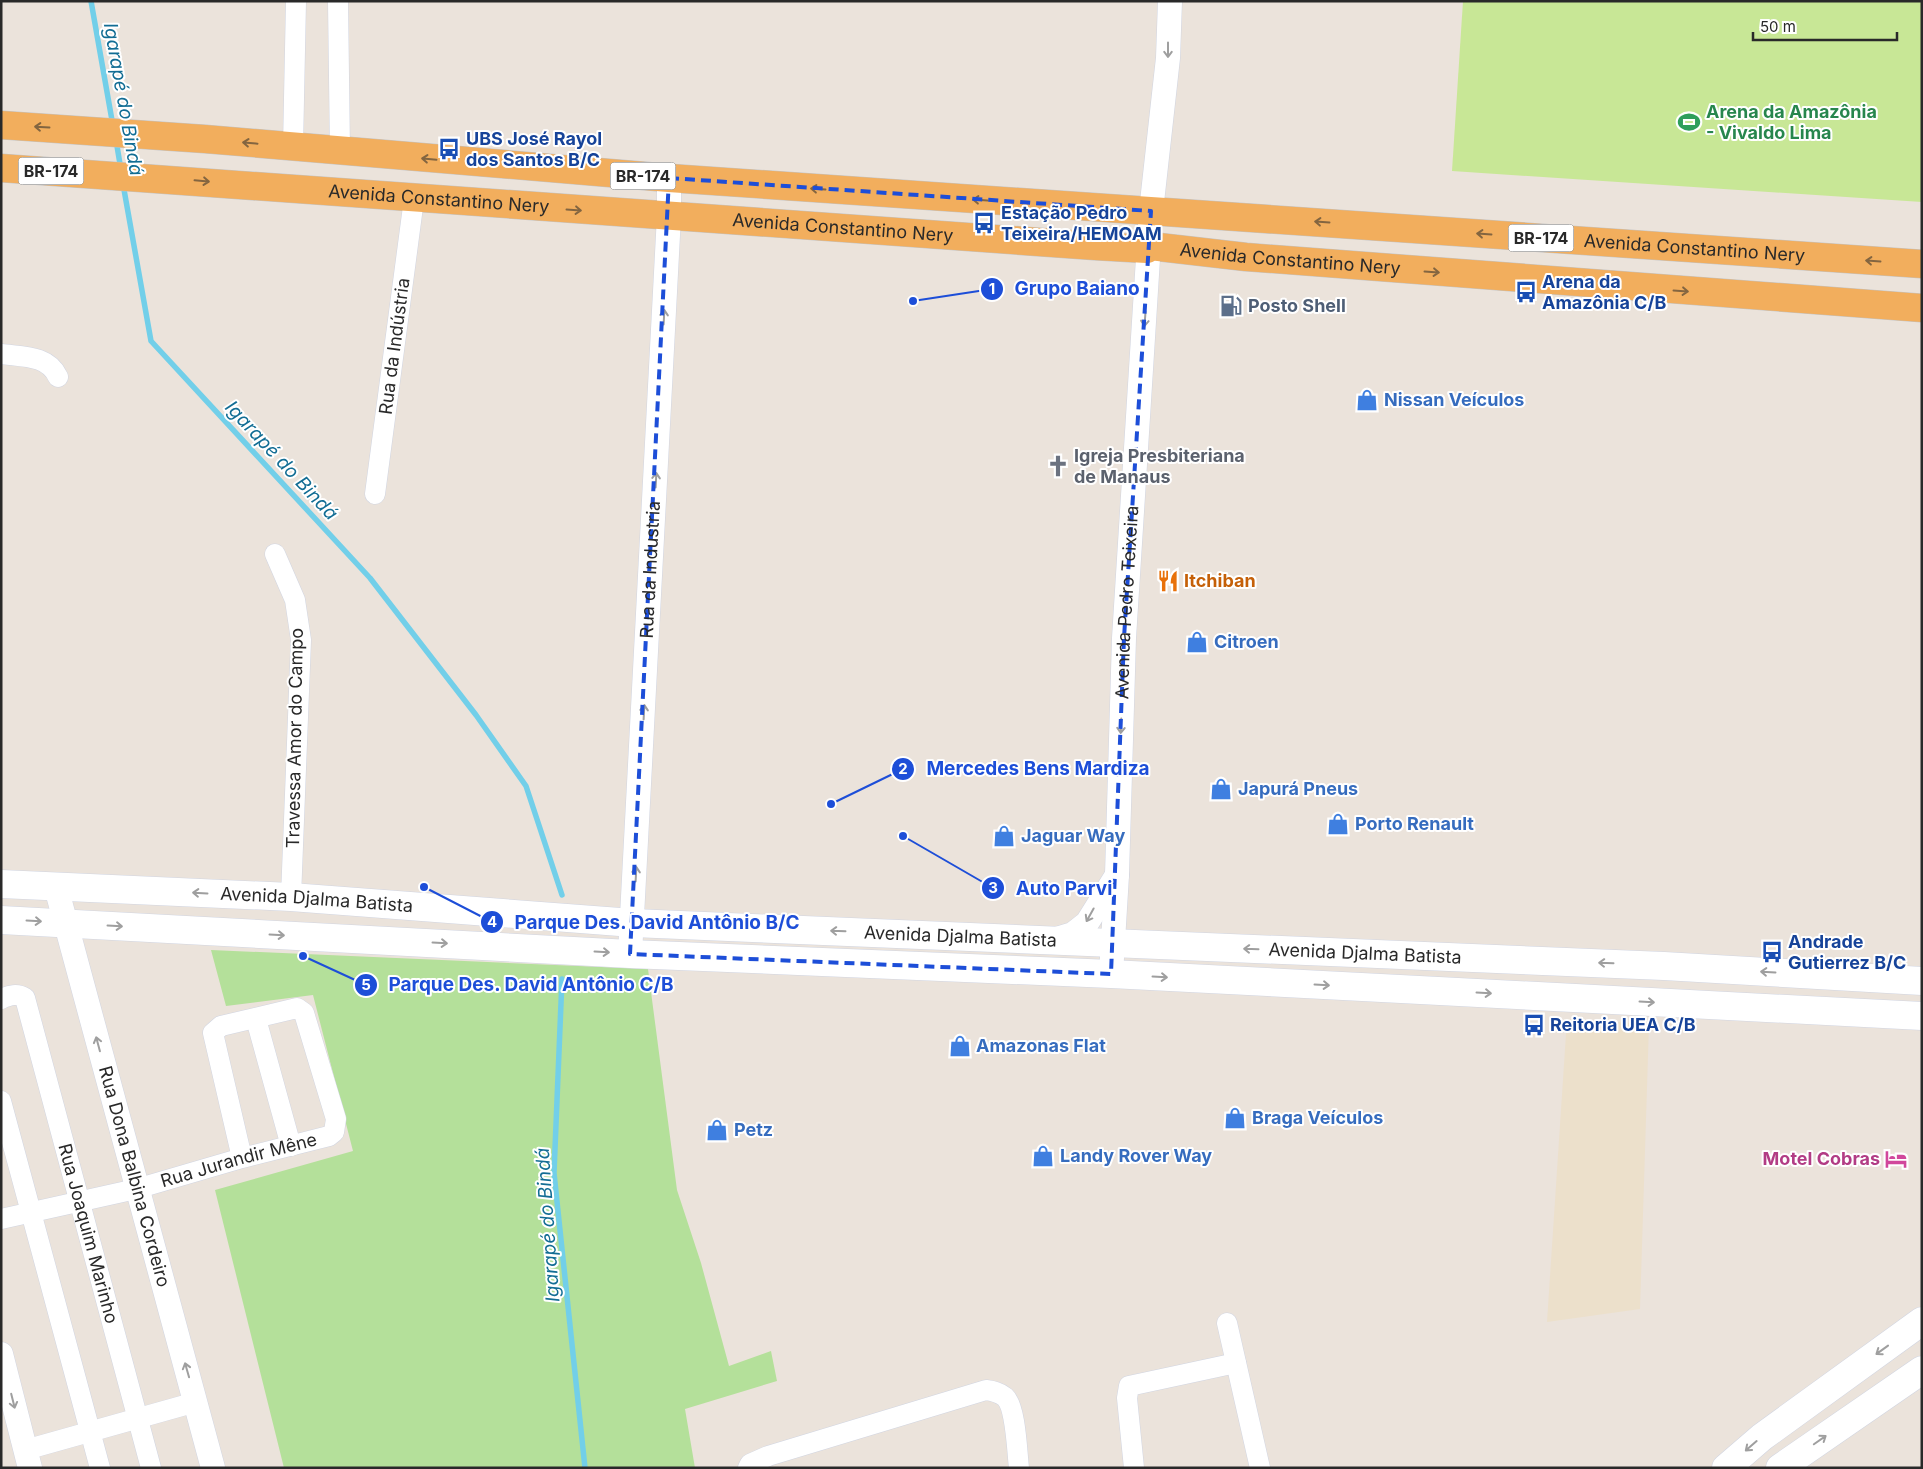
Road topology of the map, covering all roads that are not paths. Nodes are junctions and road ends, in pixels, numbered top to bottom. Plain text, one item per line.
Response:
1 (296, 1) edge
2 (338, 1) edge
3 (1170, 1) edge
4 (1, 125) edge
5 (293, 147) junction
6 (340, 152) junction
7 (1, 168) edge
8 (669, 178) junction
9 (414, 199) junction
10 (1151, 211) junction
11 (670, 216) junction
12 (1150, 246) junction
13 (1922, 264) edge
14 (1922, 308) edge
15 (1, 354) edge
16 (58, 377) dead end
17 (375, 494) dead end
18 (275, 554) dead end
19 (1117, 875) junction
20 (1, 884) edge
21 (56, 886) junction
22 (291, 897) junction
23 (1, 920) edge
24 (66, 923) junction
25 (633, 923) junction
26 (1048, 941) junction
27 (1114, 944) junction
28 (630, 954) junction
29 (1111, 974) junction
30 (1922, 981) edge
31 (1, 998) edge
32 (1922, 1016) edge
33 (256, 1019) junction
34 (1, 1101) edge
35 (291, 1146) junction
36 (242, 1158) junction
37 (136, 1189) junction
38 (79, 1202) junction
39 (30, 1213) junction
40 (1, 1219) edge
41 (1922, 1321) edge
42 (1227, 1324) dead end
43 (1, 1354) edge
44 (1236, 1363) junction
45 (1922, 1370) edge
46 (196, 1402) junction
47 (136, 1418) junction
48 (90, 1432) junction
49 (28, 1459) edge
50 (100, 1468) edge
51 (151, 1468) edge
52 (213, 1468) edge
53 (748, 1468) edge
54 (1019, 1468) edge
55 (1134, 1468) edge
56 (1260, 1468) edge
57 (1726, 1468) edge
58 (1781, 1468) edge

1 - 5 street
2 - 6 street
3 -> 10 street, Avenida Pedro Teixeira
5 -> 4 highway, Avenida Constantino Nery / BR-174
5 - 6 highway, Avenida Constantino Nery / BR-174
8 -> 6 highway, Avenida Constantino Nery / BR-174
7 -> 9 highway, Avenida Constantino Nery / BR-174
10 -> 8 highway, Avenida Constantino Nery / BR-174
8 - 11 street, Rua da Industria
9 -> 11 highway, Avenida Constantino Nery / BR-174
9 - 17 street, Rua da Indústria
10 - 12 street, Avenida Pedro Teixeira
13 -> 10 highway, Avenida Constantino Nery / BR-174
11 - 12 highway, Avenida Constantino Nery / BR-174
25 -> 11 street, Rua da Industria
12 -> 14 highway, Avenida Constantino Nery / BR-174
12 -> 19 street, Avenida Pedro Teixeira
15 - 16 street
18 - 22 street, Travessa Amor do Campo
19 -> 26 street
19 - 27 street, Avenida Pedro Teixeira
20 - 21 main road, Avenida Djalma Batista
22 -> 21 main road, Avenida Djalma Batista
21 - 24 street, Rua Dona Balbina Cordeiro
22 - 25 main road, Avenida Djalma Batista
23 -> 24 main road, Avenida Djalma Batista
24 -> 28 main road, Avenida Djalma Batista
37 -> 24 street, Rua Dona Balbina Cordeiro
26 -> 25 main road, Avenida Djalma Batista
25 - 28 street, Rua da Industria
26 - 27 main road, Avenida Djalma Batista
27 - 29 street, Avenida Pedro Teixeira
30 -> 27 main road, Avenida Djalma Batista
28 - 29 main road, Avenida Djalma Batista
29 -> 32 main road, Avenida Djalma Batista
31 - 38 street, Rua Joaquim Marinho
33 - 35 street
33 - 35 street, Rua Jurandir Mêne
33 - 36 street
34 - 39 street
35 - 36 street, Rua Jurandir Mêne
36 - 37 street, Rua Jurandir Mêne
37 - 38 street, Rua Jurandir Mêne
46 -> 37 street, Rua Dona Balbina Cordeiro
38 - 39 street, Rua Jurandir Mêne
38 - 47 street, Rua Joaquim Marinho
39 - 40 street, Rua Jurandir Mêne
39 - 48 street
41 -> 57 main road
42 - 44 street
43 -> 49 street
44 - 55 street
44 - 56 street
58 -> 45 main road
46 - 47 street
46 - 52 street, Rua Dona Balbina Cordeiro
47 - 48 street
47 - 51 street, Rua Joaquim Marinho
48 - 49 street
48 - 50 street
53 - 54 street

